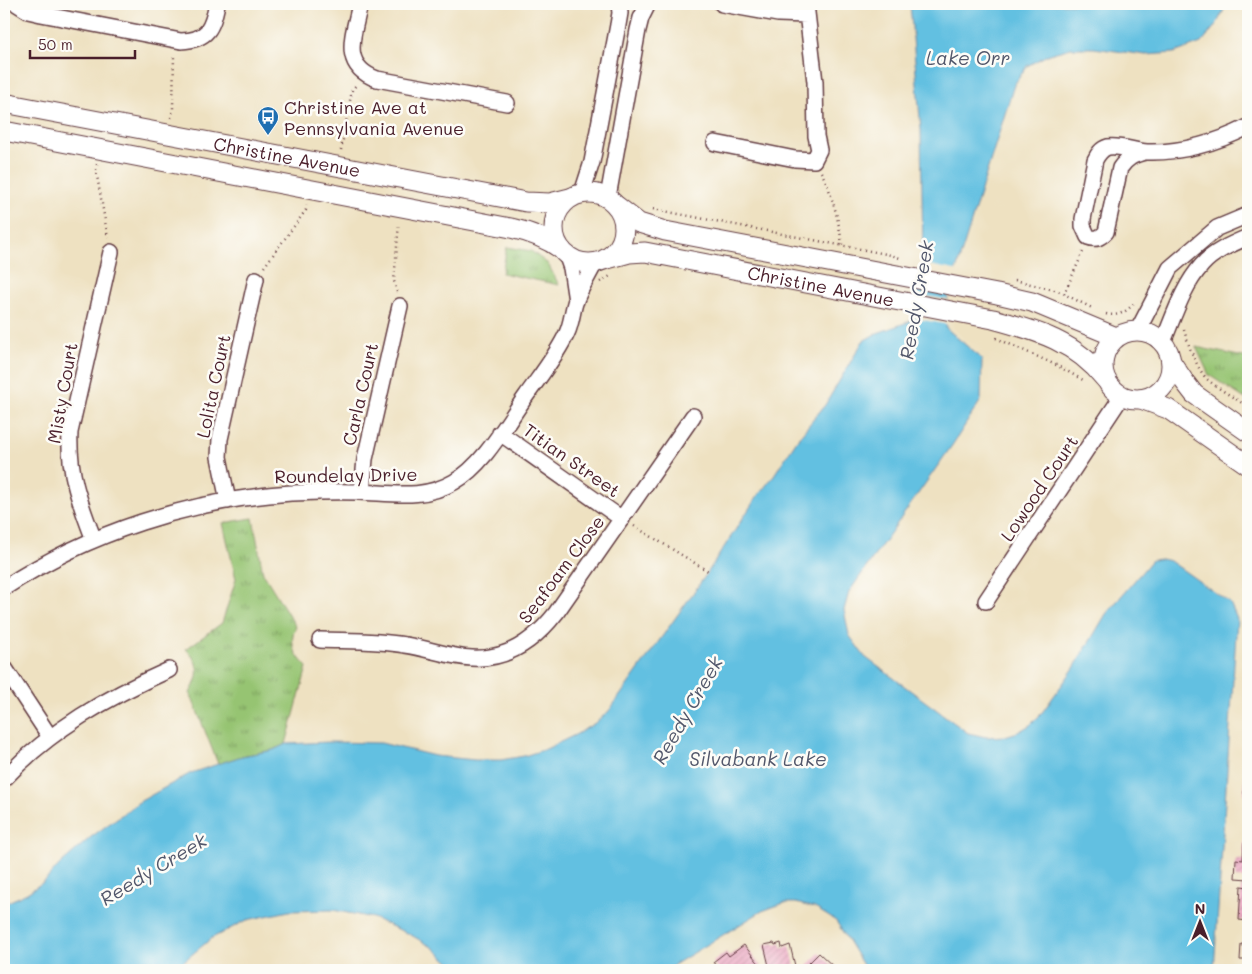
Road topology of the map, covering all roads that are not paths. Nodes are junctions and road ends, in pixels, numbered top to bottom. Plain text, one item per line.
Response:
1 (17, 4) edge
2 (217, 4) edge
3 (360, 4) edge
4 (619, 4) edge
5 (624, 4) edge
6 (648, 4) edge
7 (722, 4) edge
8 (807, 9) edge
9 (507, 102) dead end
10 (4, 103) edge
11 (1248, 127) edge
12 (4, 131) edge
13 (715, 142) dead end
14 (1142, 151) junction
15 (576, 196) junction
16 (613, 202) junction
17 (1248, 215) edge
18 (1248, 237) edge
19 (111, 252) road end
20 (563, 252) junction
21 (601, 261) junction
22 (256, 279) road end
23 (576, 301) junction
24 (400, 306) road end
25 (1138, 330) junction
26 (1116, 337) junction
27 (1163, 342) junction
28 (1172, 363) junction
29 (1097, 382) junction
30 (1122, 396) junction
31 (1141, 399) junction
32 (693, 416) dead end
33 (1248, 432) edge
34 (500, 433) junction
35 (1248, 465) edge
36 (362, 492) junction
37 (228, 501) junction
38 (622, 519) junction
39 (94, 540) junction
40 (4, 588) edge
41 (986, 601) dead end
42 (320, 640) dead end
43 (4, 667) edge
44 (169, 670) dead end
45 (50, 736) junction
46 (4, 779) edge

1 - 2 street
3 - 9 street
4 - 15 street
5 - 6 street
6 - 16 street
7 - 8 street
8 - 13 street
10 - 15 main road, Christine Avenue
11 - 14 street
12 - 20 main road, Christine Avenue
14 - 14 street
15 - 16 main road
15 - 20 main road
16 - 21 main road
16 - 26 main road, Christine Avenue
17 - 25 street
18 - 27 street
19 - 39 street, Misty Court
20 - 21 main road
20 - 23 street, Roundelay Drive
21 - 23 street, Roundelay Drive
21 - 29 main road, Christine Avenue
22 - 37 street, Lolita Court
23 - 34 street, Roundelay Drive
24 - 36 street, Carla Court
25 - 26 main road
25 - 27 main road
26 - 29 main road
27 - 28 main road
28 - 31 main road
28 - 33 main road
29 - 30 main road
30 - 31 main road
30 - 41 street, Lowood Court
31 - 35 main road
32 - 38 street, Seafoam Close
34 - 36 street, Roundelay Drive
34 - 38 street, Titian Street
36 - 37 street, Roundelay Drive
37 - 39 street, Roundelay Drive
38 - 42 street, Seafoam Close
39 - 40 street, Roundelay Drive
43 - 45 street
44 - 45 street
45 - 46 street

